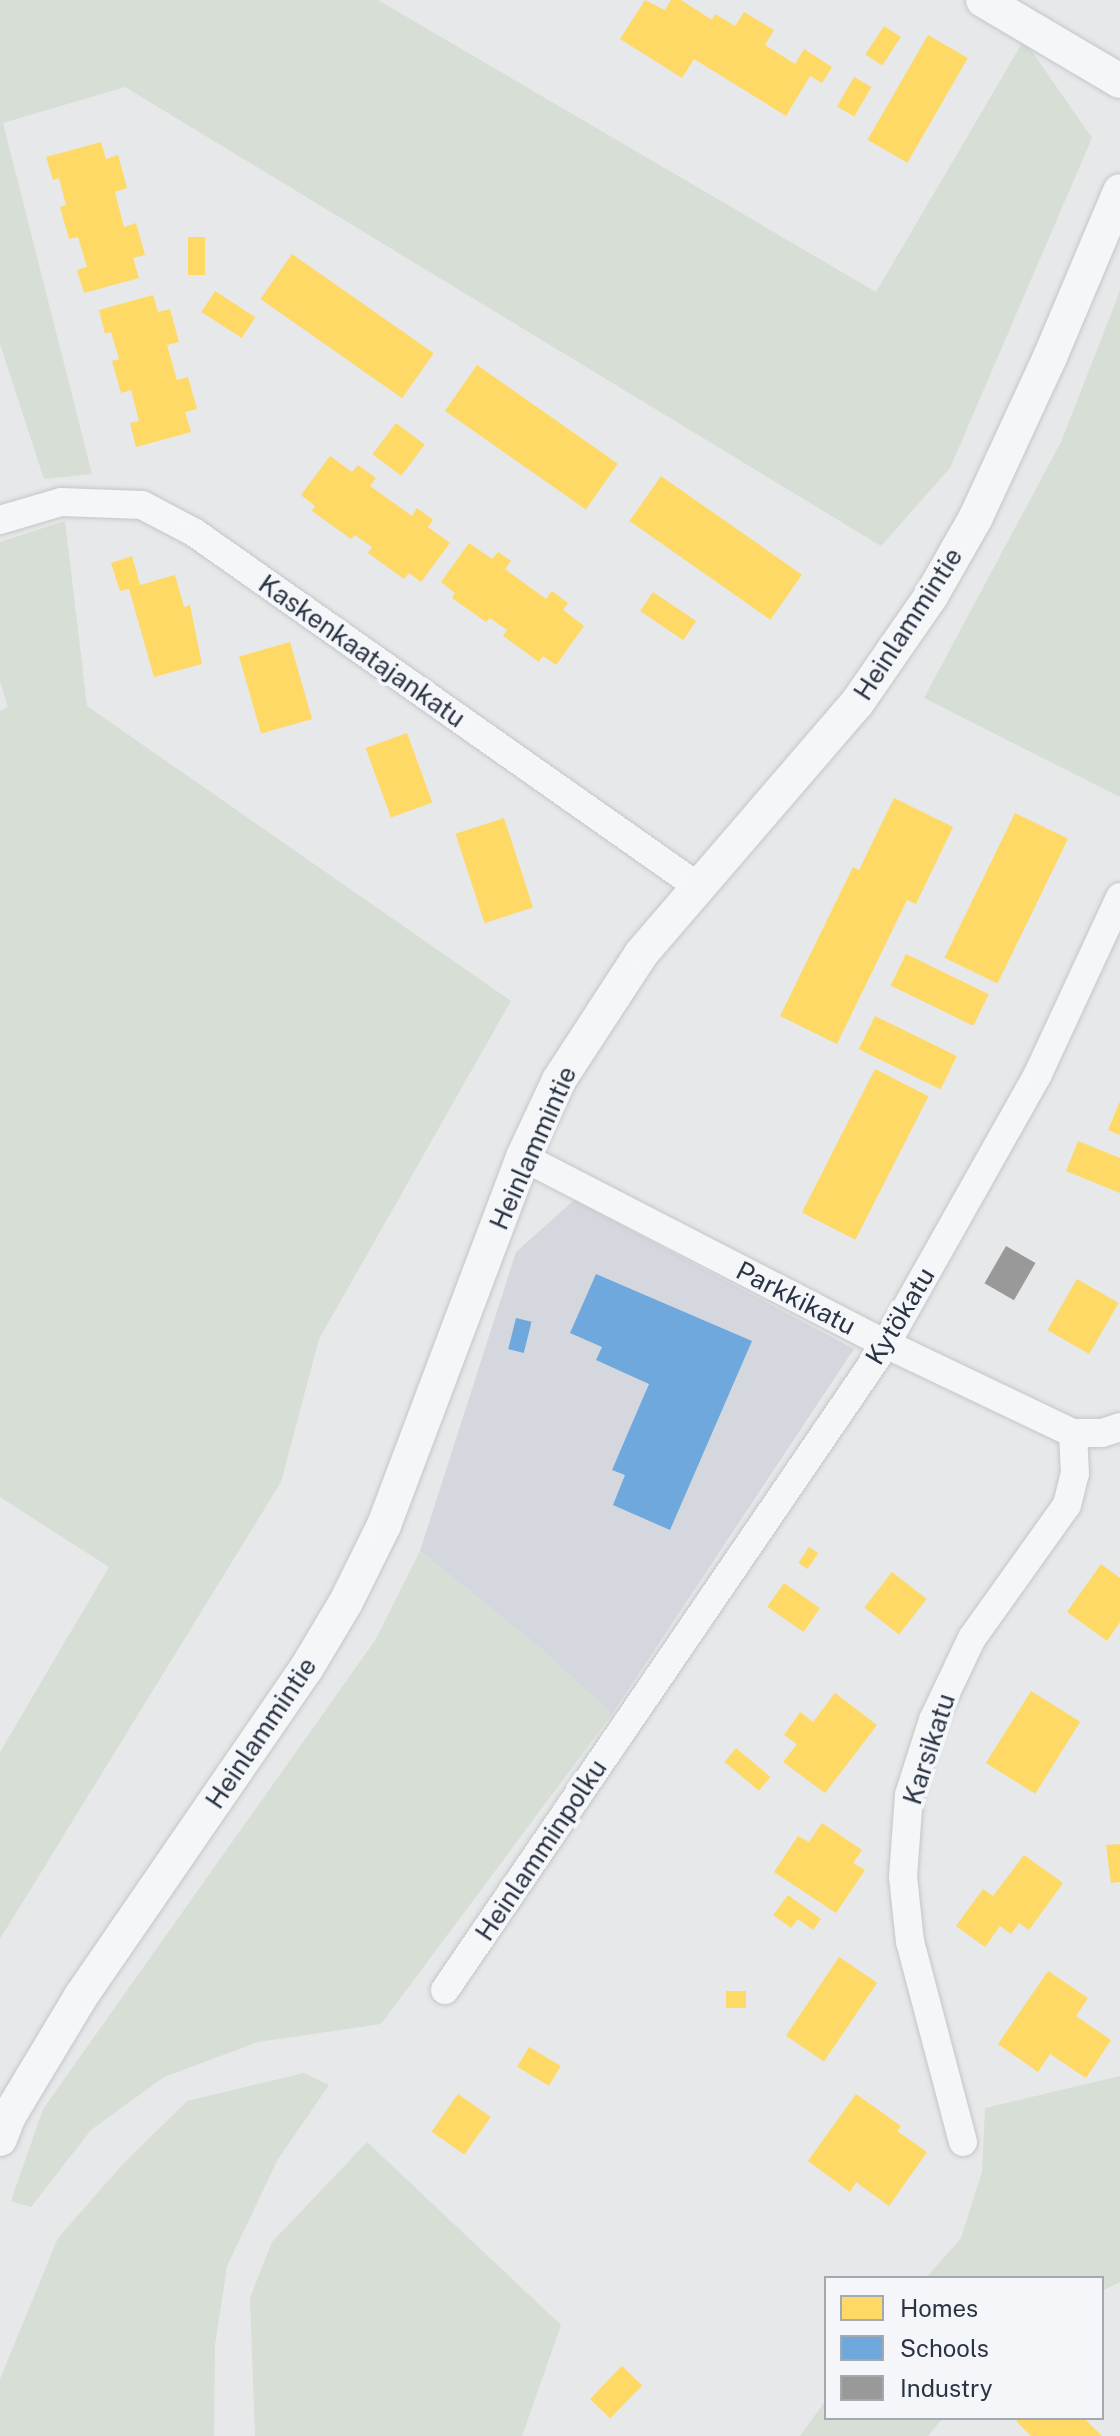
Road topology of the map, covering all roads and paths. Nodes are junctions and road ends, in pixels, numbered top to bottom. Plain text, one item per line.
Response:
1 (983, 0) edge
2 (1120, 81) edge
3 (1120, 191) edge
4 (0, 520) edge
5 (697, 886) junction
6 (1120, 897) edge
7 (523, 1157) junction
8 (886, 1344) junction
9 (1120, 1427) edge
10 (1073, 1433) junction
11 (637, 1710) joint
12 (445, 1990) dead end
13 (0, 2139) edge
14 (963, 2142) dead end

1 - 2 street
3 - 5 street, Heinlammintie
4 - 5 street, Kaskenkaatajankatu
5 - 7 street, Heinlammintie
6 - 8 street, Kytökatu
7 - 8 street, Parkkikatu
7 - 13 street, Heinlammintie
8 - 10 street, Parkkikatu
8 - 11 street, Kytökatu
9 - 10 street
10 - 14 street, Karsikatu
11 - 12 street, Heinlamminpolku

